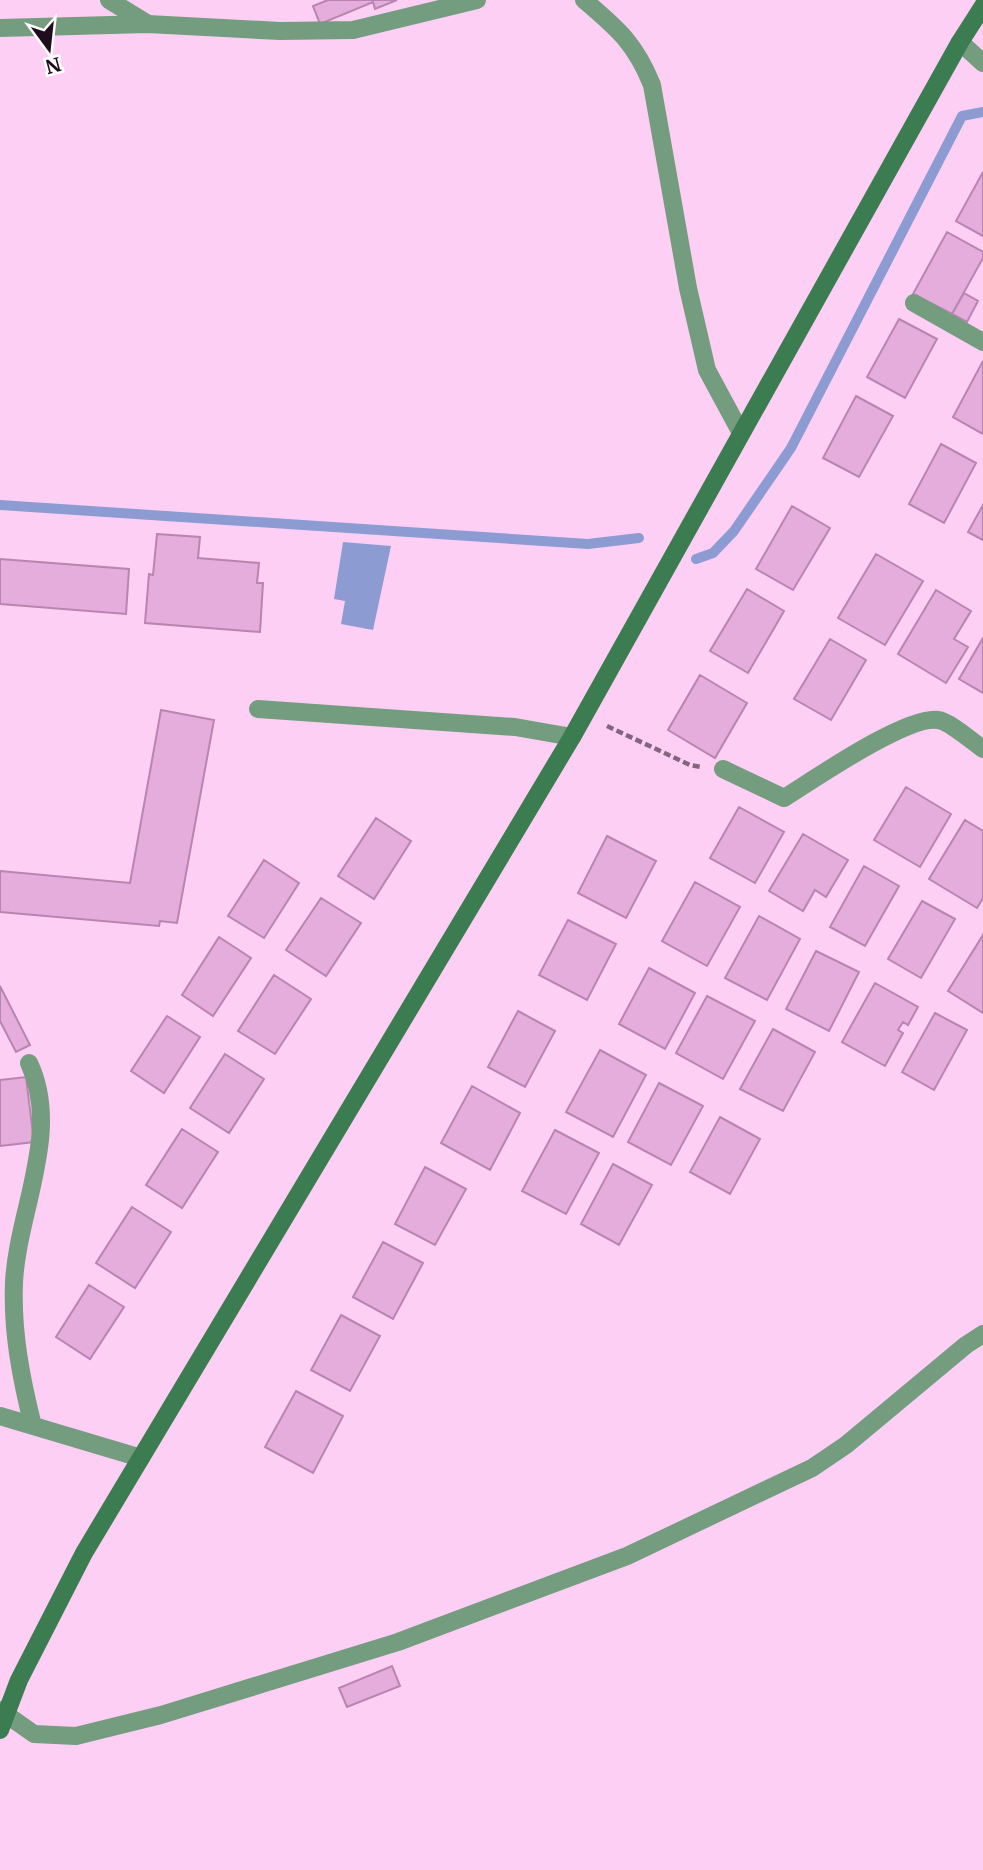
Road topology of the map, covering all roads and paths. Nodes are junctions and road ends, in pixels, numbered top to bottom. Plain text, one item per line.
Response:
1 (109, 0) edge
2 (477, 0) edge
3 (584, 0) edge
4 (983, 6) edge
5 (148, 24) junction
6 (0, 28) edge
7 (960, 42) junction
8 (983, 63) edge
9 (914, 303) dead end
10 (983, 342) edge
11 (741, 433) junction
12 (258, 709) dead end
13 (584, 715) junction
14 (572, 737) junction
15 (983, 749) edge
16 (723, 769) joint
17 (29, 1063) dead end
18 (983, 1334) edge
19 (0, 1416) edge
20 (33, 1426) junction
21 (141, 1458) junction
22 (2, 1718) edge

1 - 5 street
2 - 5 street
3 - 11 street
4 - 7 street
5 - 6 street
7 - 8 street
7 - 11 street
9 - 10 street
11 - 13 street
12 - 14 street
13 - 14 street
13 - 16 path
14 - 21 street
15 - 16 street
17 - 20 street
18 - 22 street
19 - 20 street
20 - 21 street
21 - 22 street

